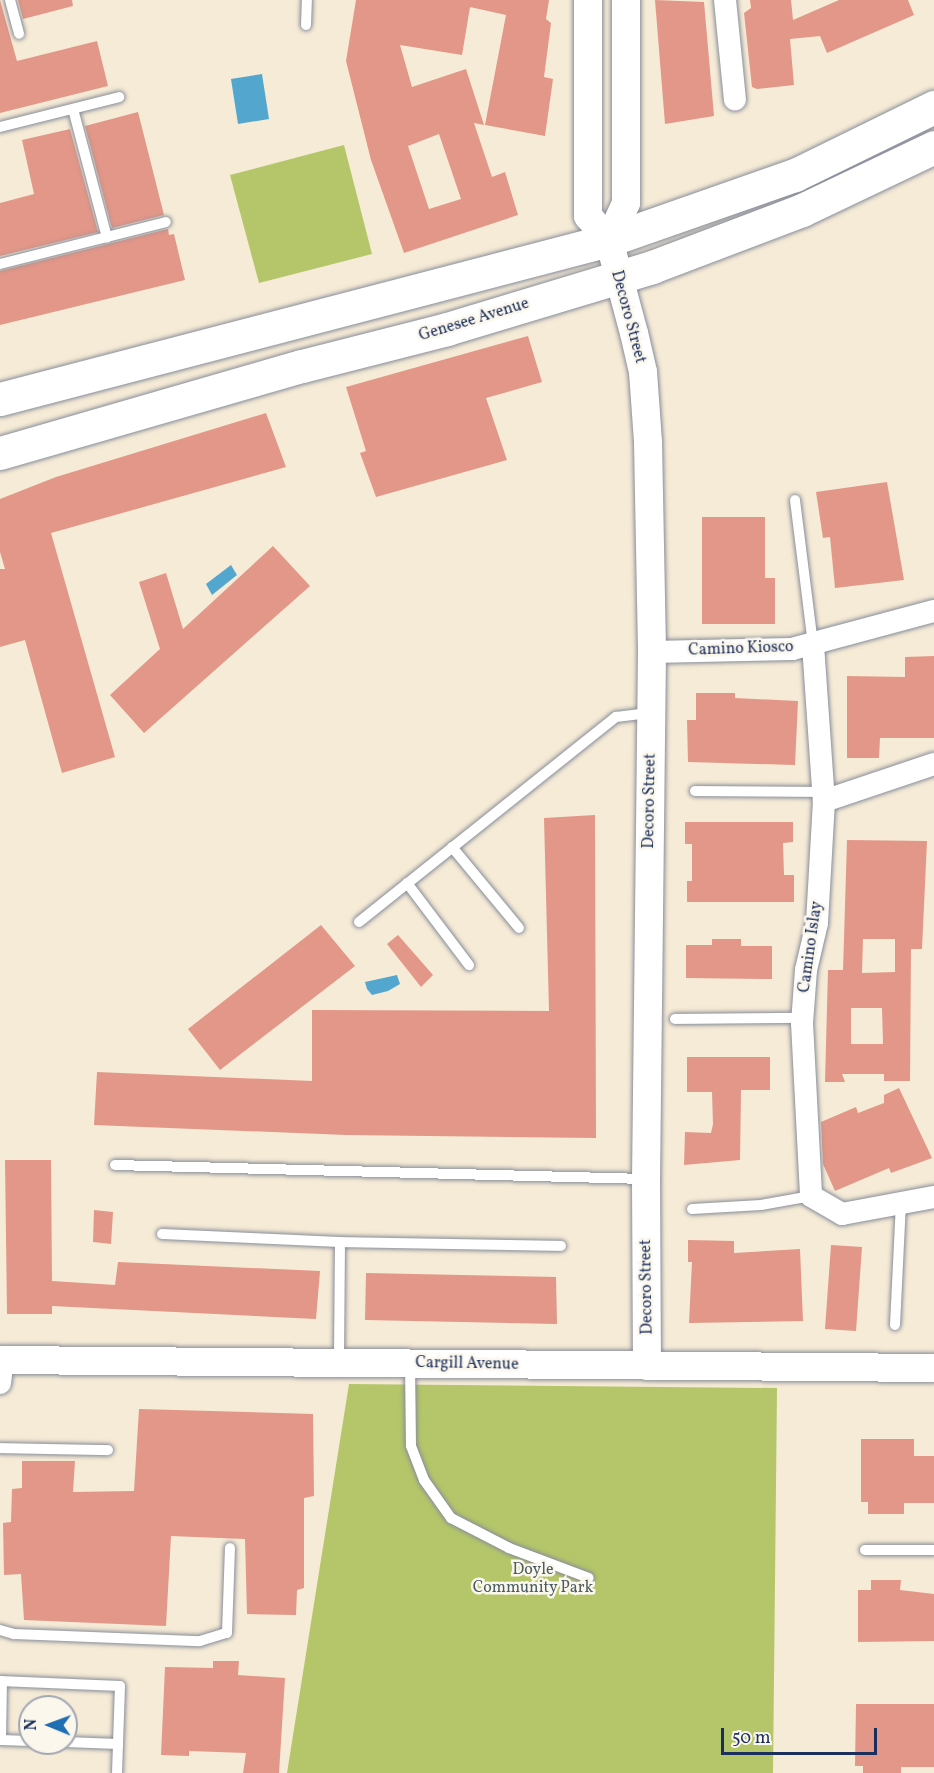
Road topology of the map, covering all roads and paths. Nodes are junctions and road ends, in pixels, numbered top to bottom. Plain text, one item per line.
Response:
1 (10, 0) edge
2 (308, 0) edge
3 (588, 0) edge
4 (626, 0) edge
5 (725, 0) edge
6 (306, 26) dead end
7 (20, 34) dead end
8 (119, 97) dead end
9 (735, 100) dead end
10 (934, 107) edge
11 (73, 109) junction
12 (0, 127) edge
13 (934, 147) edge
14 (166, 222) dead end
15 (107, 238) junction
16 (609, 240) junction
17 (0, 264) edge
18 (617, 278) junction
19 (0, 399) edge
20 (0, 453) edge
21 (795, 500) dead end
22 (934, 612) edge
23 (813, 645) junction
24 (652, 652) junction
25 (651, 713) junction
26 (934, 764) edge
27 (695, 791) dead end
28 (824, 797) junction
29 (452, 847) junction
30 (407, 884) junction
31 (359, 922) dead end
32 (519, 928) dead end
33 (469, 965) dead end
34 (802, 1017) junction
35 (675, 1019) dead end
36 (115, 1165) dead end
37 (645, 1179) junction
38 (934, 1197) edge
39 (818, 1202) junction
40 (901, 1203) junction
41 (692, 1209) dead end
42 (162, 1234) dead end
43 (340, 1242) junction
44 (561, 1246) dead end
45 (895, 1325) dead end
46 (339, 1363) junction
47 (410, 1364) junction
48 (647, 1366) junction
49 (1, 1367) edge
50 (934, 1368) edge
51 (0, 1448) edge
52 (108, 1450) dead end
53 (230, 1548) dead end
54 (865, 1550) dead end
55 (934, 1550) edge
56 (589, 1578) dead end
57 (0, 1630) edge
58 (1, 1681) edge
59 (18, 1741) edge
60 (78, 1742) edge
61 (118, 1744) junction
62 (117, 1773) edge

1 - 7 lane
2 - 6 lane
3 - 16 street, Decoro Street
4 - 16 street
5 - 9 street
8 - 11 lane
10 - 16 main road
11 - 12 lane
11 - 15 lane
13 - 18 main road, Genesee Avenue
14 - 15 lane
15 - 17 lane
16 - 18 street, Decoro Street
16 - 19 main road
18 - 20 main road, Genesee Avenue
18 - 24 street, Decoro Street
21 - 23 lane
22 - 23 street, Camino Kiosco
23 - 24 street, Camino Kiosco
23 - 28 street, Camino Islay
24 - 25 street, Decoro Street
25 - 29 lane
25 - 37 street, Decoro Street
26 - 28 street
27 - 28 lane
28 - 34 street, Camino Islay
29 - 30 lane
29 - 32 lane
30 - 31 lane
30 - 33 lane
34 - 35 lane
34 - 39 street, Camino Islay
36 - 37 lane
37 - 48 street, Decoro Street
38 - 40 street
39 - 40 street
39 - 41 lane
40 - 45 lane
42 - 43 lane
43 - 44 lane
43 - 46 lane
46 - 47 street, Cargill Avenue
46 - 49 street, Cargill Avenue
47 - 48 street, Cargill Avenue
47 - 56 lane
48 - 50 street, Cargill Avenue
51 - 52 lane
53 - 57 lane
54 - 55 lane
58 - 59 lane
58 - 61 lane
60 - 61 lane
61 - 62 lane

